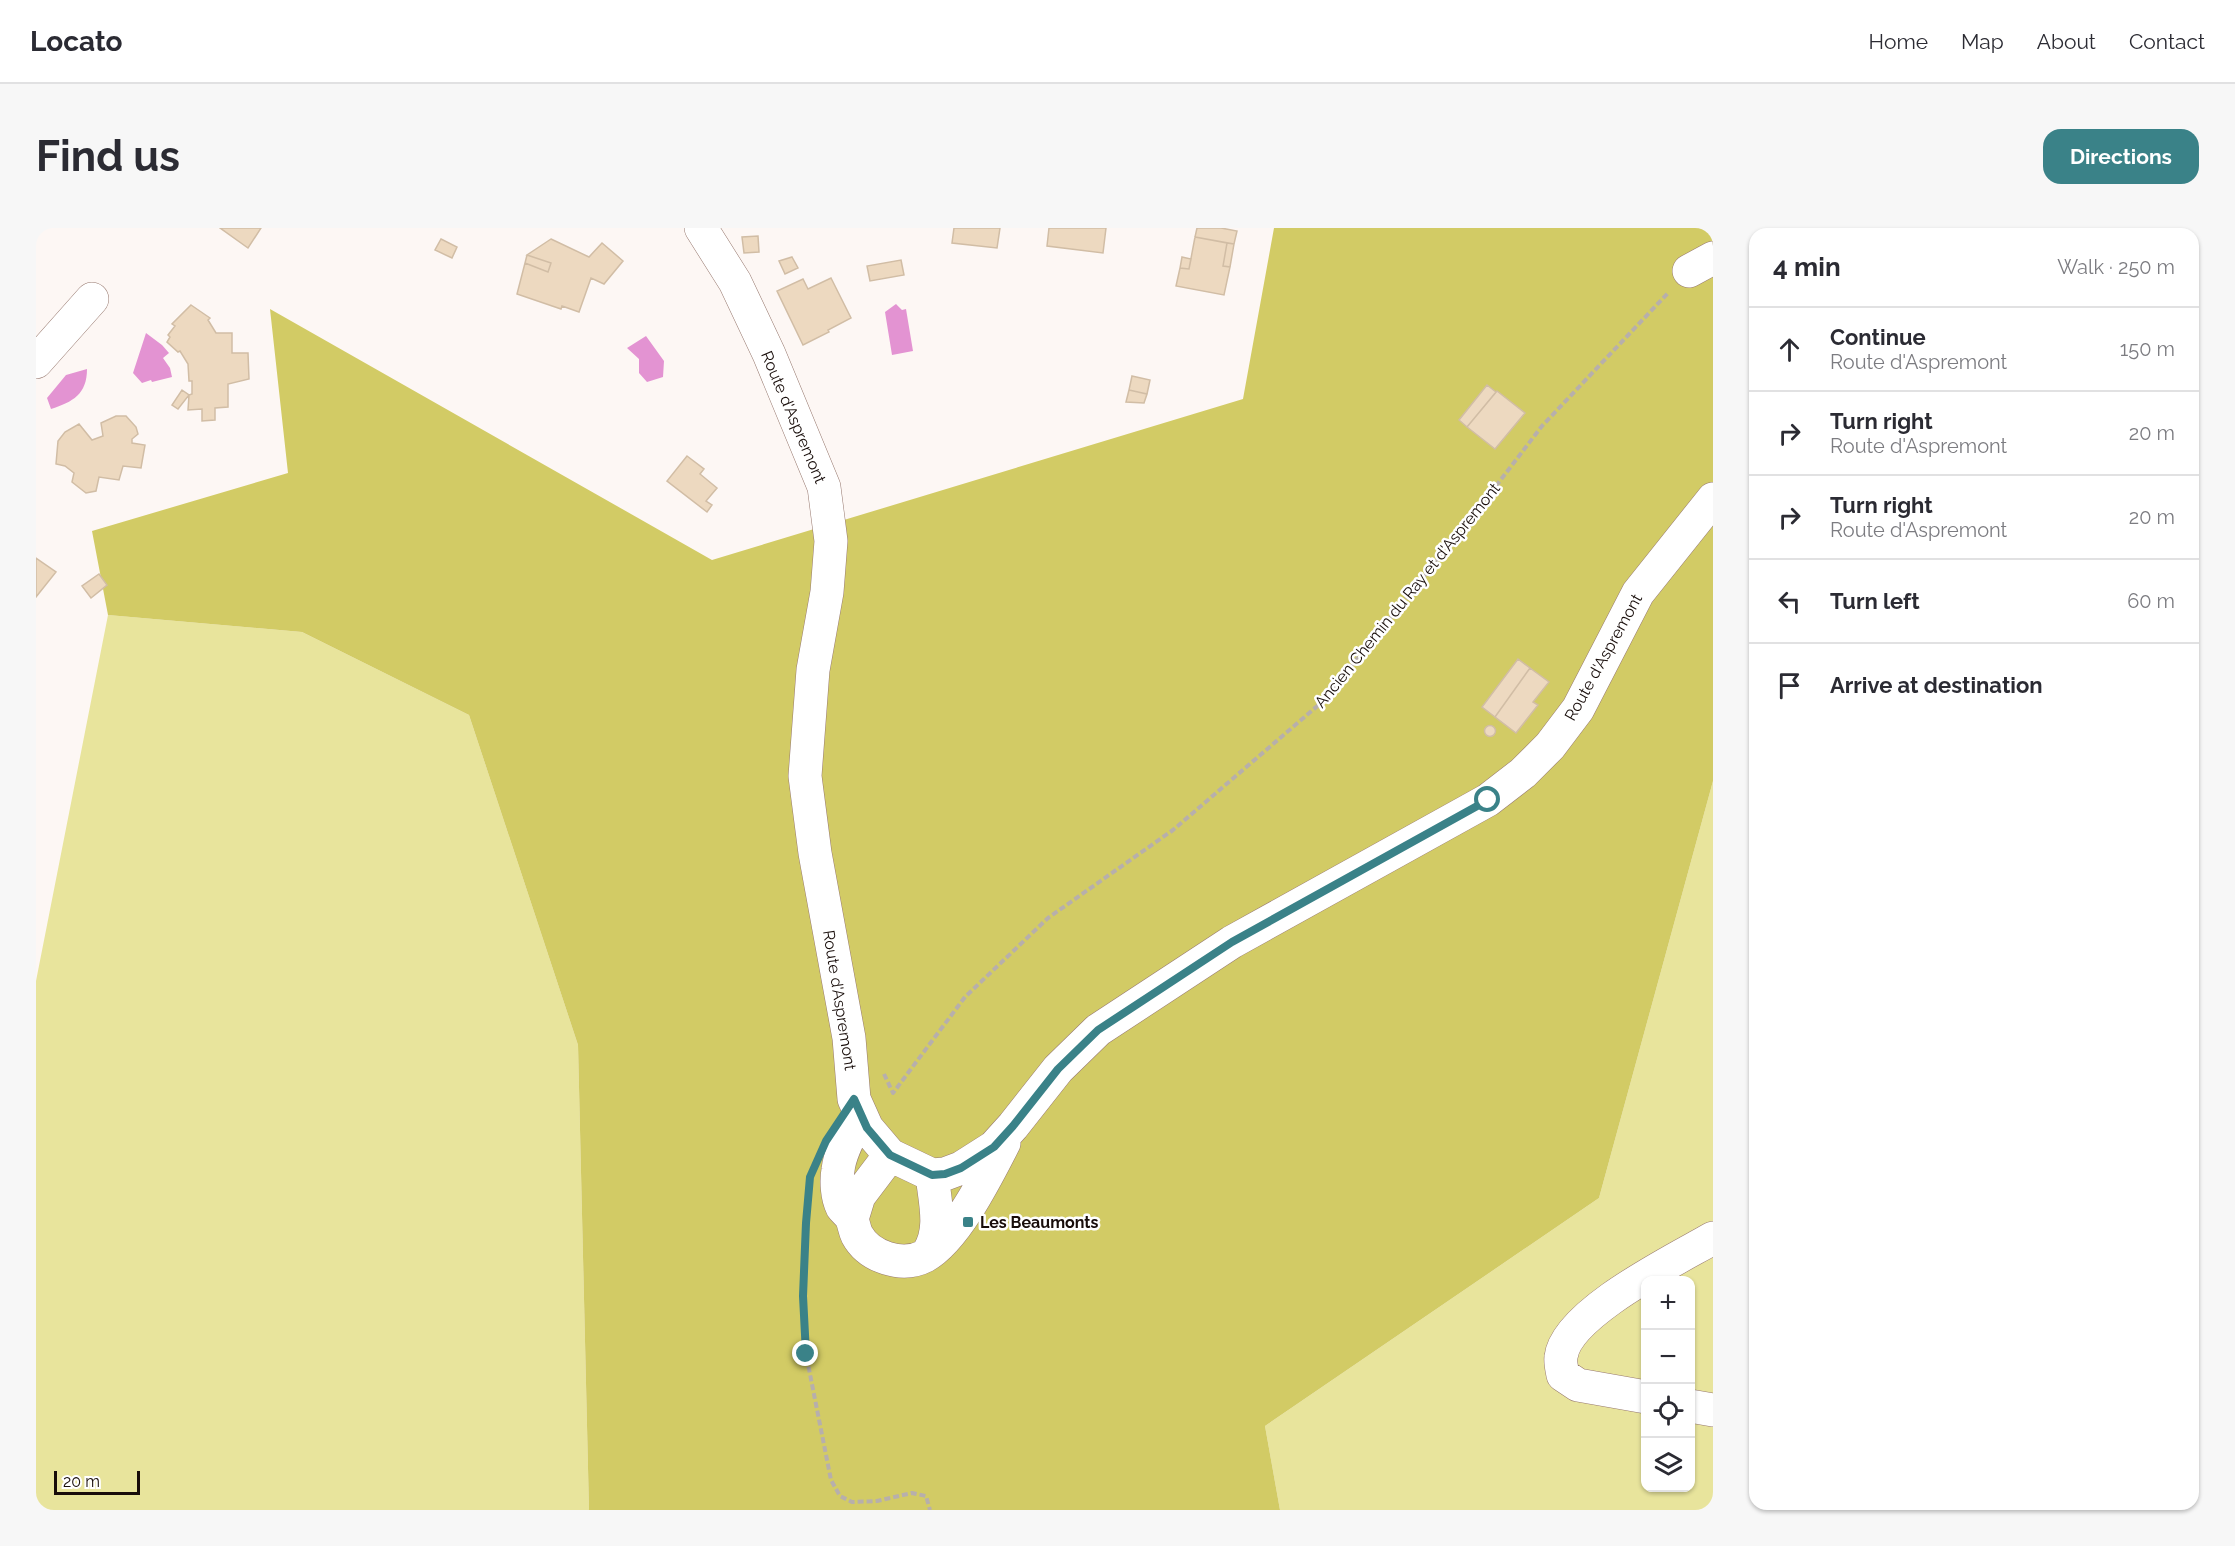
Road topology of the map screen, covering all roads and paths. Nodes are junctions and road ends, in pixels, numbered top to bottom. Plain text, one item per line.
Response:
1 (701, 228) edge
2 (1701, 264) edge
3 (92, 299) dead end
4 (36, 362) edge
5 (1713, 499) edge
6 (880, 1067) dead end
7 (860, 1115) junction
8 (1013, 1126) junction
9 (890, 1155) junction
10 (932, 1175) junction
11 (808, 1200) dead end
12 (852, 1219) junction
13 (1713, 1238) edge
14 (927, 1255) junction
15 (1641, 1396) edge
16 (1695, 1407) edge
17 (1713, 1410) edge
18 (930, 1510) edge

1 - 7 street, Route d'Aspremont
2 - 6 path, Ancien Chemin du Ray et d'Aspremont
3 - 4 street
5 - 8 street, Route d'Aspremont
7 - 9 street, Route d'Aspremont
7 - 12 street
8 - 10 street, Route d'Aspremont
8 - 14 street
9 - 10 street, Route d'Aspremont
9 - 12 street
10 - 14 street
11 - 18 path
12 - 14 street
13 - 15 street
16 - 17 street

